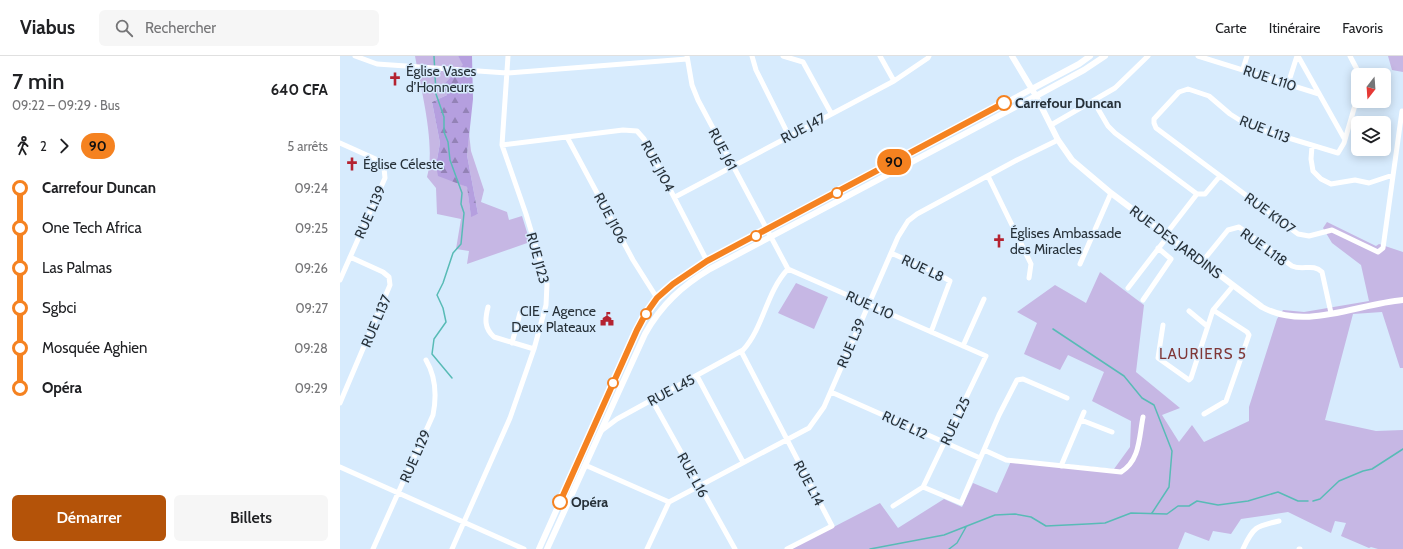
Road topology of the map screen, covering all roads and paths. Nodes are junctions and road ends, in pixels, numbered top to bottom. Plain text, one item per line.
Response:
1 (355, 56) edge
2 (508, 56) edge
3 (752, 56) edge
4 (783, 56) edge
5 (804, 56) edge
6 (880, 56) edge
7 (929, 56) edge
8 (1090, 56) edge
9 (1104, 56) edge
10 (1148, 56) edge
11 (1198, 56) edge
12 (1247, 56) edge
13 (1297, 56) edge
14 (1350, 56) edge
15 (687, 57) edge
16 (1014, 57) edge
17 (803, 62) junction
18 (1356, 68) edge
19 (1242, 70) junction
20 (507, 74) junction
21 (894, 81) junction
22 (1288, 84) junction
23 (1031, 88) junction
24 (1319, 94) junction
25 (1036, 96) junction
26 (1094, 102) junction
27 (1354, 108) edge
28 (1402, 111) dead end
29 (831, 113) junction
30 (1154, 123) joint
31 (1051, 125) junction
32 (789, 136) junction
33 (567, 137) junction
34 (1344, 138) junction
35 (1058, 140) junction
36 (340, 143) edge
37 (502, 145) junction
38 (1312, 146) junction
39 (732, 166) junction
40 (1393, 175) junction
41 (988, 176) junction
42 (1220, 176) junction
43 (1111, 193) junction
44 (1197, 194) junction
45 (675, 197) junction
46 (766, 231) junction
47 (1167, 235) junction
48 (770, 238) junction
49 (1158, 248) junction
50 (891, 253) junction
51 (350, 257) junction
52 (707, 261) junction
53 (1202, 262) junction
54 (1080, 264) dead end
55 (788, 269) junction
56 (1029, 278) dead end
57 (340, 280) edge
58 (1233, 286) junction
59 (1128, 288) dead end
60 (657, 298) junction
61 (984, 298) dead end
62 (1143, 300) dead end
63 (1403, 300) edge
64 (868, 304) junction
65 (488, 307) dead end
66 (1213, 310) junction
67 (1189, 311) dead end
68 (520, 313) dead end
69 (1331, 313) junction
70 (1163, 325) dead end
71 (1207, 326) junction
72 (931, 332) junction
73 (512, 343) junction
74 (964, 346) junction
75 (534, 350) junction
76 (742, 351) junction
77 (986, 356) joint
78 (426, 360) dead end
79 (697, 376) junction
80 (831, 392) junction
81 (1067, 398) dead end
82 (652, 400) junction
83 (340, 403) edge
84 (1084, 412) dead end
85 (1204, 414) dead end
86 (1143, 417) dead end
87 (1081, 420) junction
88 (600, 432) junction
89 (1112, 432) dead end
90 (786, 440) junction
91 (945, 444) junction
92 (984, 450) junction
93 (980, 458) junction
94 (743, 462) junction
95 (585, 465) junction
96 (1061, 466) junction
97 (340, 467) edge
98 (699, 485) junction
99 (923, 487) junction
100 (398, 492) junction
101 (669, 502) junction
102 (893, 506) dead end
103 (1279, 521) dead end
104 (464, 522) junction
105 (372, 549) edge
106 (452, 549) edge
107 (524, 549) edge
108 (539, 549) edge
109 (547, 549) edge
110 (647, 549) edge
111 (735, 549) edge
112 (787, 549) edge
113 (1243, 549) edge

1 - 20 street
2 - 20 street, RUE J123
3 - 32 street
4 - 17 street
5 - 17 street
6 - 21 street
7 - 21 street, RUE J47
8 - 23 main road
9 - 25 main road
10 - 26 street
11 - 19 street, RUE L110
12 - 19 street
13 - 22 street
13 - 24 street
14 - 18 street
15 - 20 street
15 - 39 street, RUE J61
16 - 23 main road, RUE DES JARDINS
17 - 29 street
19 - 22 street, RUE L110
20 - 37 street, RUE J123
21 - 29 street, RUE J47
22 - 24 street, RUE L110
23 - 25 main road, RUE DES JARDINS
23 - 46 main road
24 - 34 street
25 - 31 main road, RUE DES JARDINS
25 - 48 main road
26 - 31 street
26 - 44 street
27 - 34 street, RUE L113
28 - 40 street, RUE K107
29 - 32 street, RUE J47
30 - 38 street, RUE L113
30 - 42 street, RUE K107
31 - 35 main road, RUE DES JARDINS
32 - 39 street, RUE J47
33 - 37 street, RUE J104
33 - 45 street, RUE J104
33 - 60 street, RUE J106
34 - 38 street, RUE L113
35 - 41 street, RUE L39
35 - 43 main road, RUE DES JARDINS
36 - 51 street, RUE L139
37 - 75 street, RUE J123
38 - 40 street
39 - 45 street, RUE J47
39 - 46 street, RUE J61
40 - 42 street, RUE K107
41 - 50 street, RUE L39
41 - 56 street
42 - 44 street
43 - 47 main road, RUE DES JARDINS
43 - 54 street
44 - 47 street
45 - 52 street, RUE J104
46 - 48 street, RUE J61
46 - 52 main road
47 - 49 street
47 - 53 main road, RUE DES JARDINS
48 - 55 street
48 - 88 main road
49 - 59 street
49 - 62 street
50 - 64 street, RUE L39
50 - 72 street, RUE L8
51 - 57 street, RUE L139
51 - 83 street, RUE L137
52 - 60 main road
53 - 58 main road, RUE DES JARDINS
53 - 69 street, RUE L118
55 - 64 street, RUE L10
55 - 76 street
58 - 66 street
58 - 69 main road, RUE DES JARDINS
60 - 108 main road
61 - 74 street
63 - 69 main road, RUE DES JARDINS
64 - 72 street, RUE L10
64 - 80 street, RUE L39
65 - 73 street
66 - 71 street
66 - 85 street
67 - 71 street
68 - 73 street
70 - 71 street
72 - 74 street, RUE L10
73 - 75 street
74 - 77 street, RUE L10
75 - 104 street, RUE J123
76 - 79 street, RUE L45
76 - 90 street, RUE L14
77 - 91 street, RUE L25
78 - 100 street, RUE L129
79 - 82 street, RUE L45
79 - 94 street
80 - 90 street, RUE L39
80 - 91 street, RUE L12
81 - 92 street
82 - 88 street, RUE L45
82 - 98 street, RUE L16
84 - 87 street
86 - 96 street
87 - 89 street
87 - 96 street
88 - 95 main road
90 - 94 street, RUE L39
90 - 112 street, RUE L14
91 - 93 street, RUE L12
91 - 99 street, RUE L25
92 - 93 street
92 - 96 street
93 - 99 street
94 - 98 street, RUE L39
95 - 101 street
95 - 109 main road
97 - 100 street
98 - 101 street, RUE L39
98 - 111 street, RUE L16
99 - 102 street
100 - 104 street
100 - 105 street, RUE L129
101 - 110 street
103 - 113 street
104 - 106 street, RUE J123
104 - 107 street

